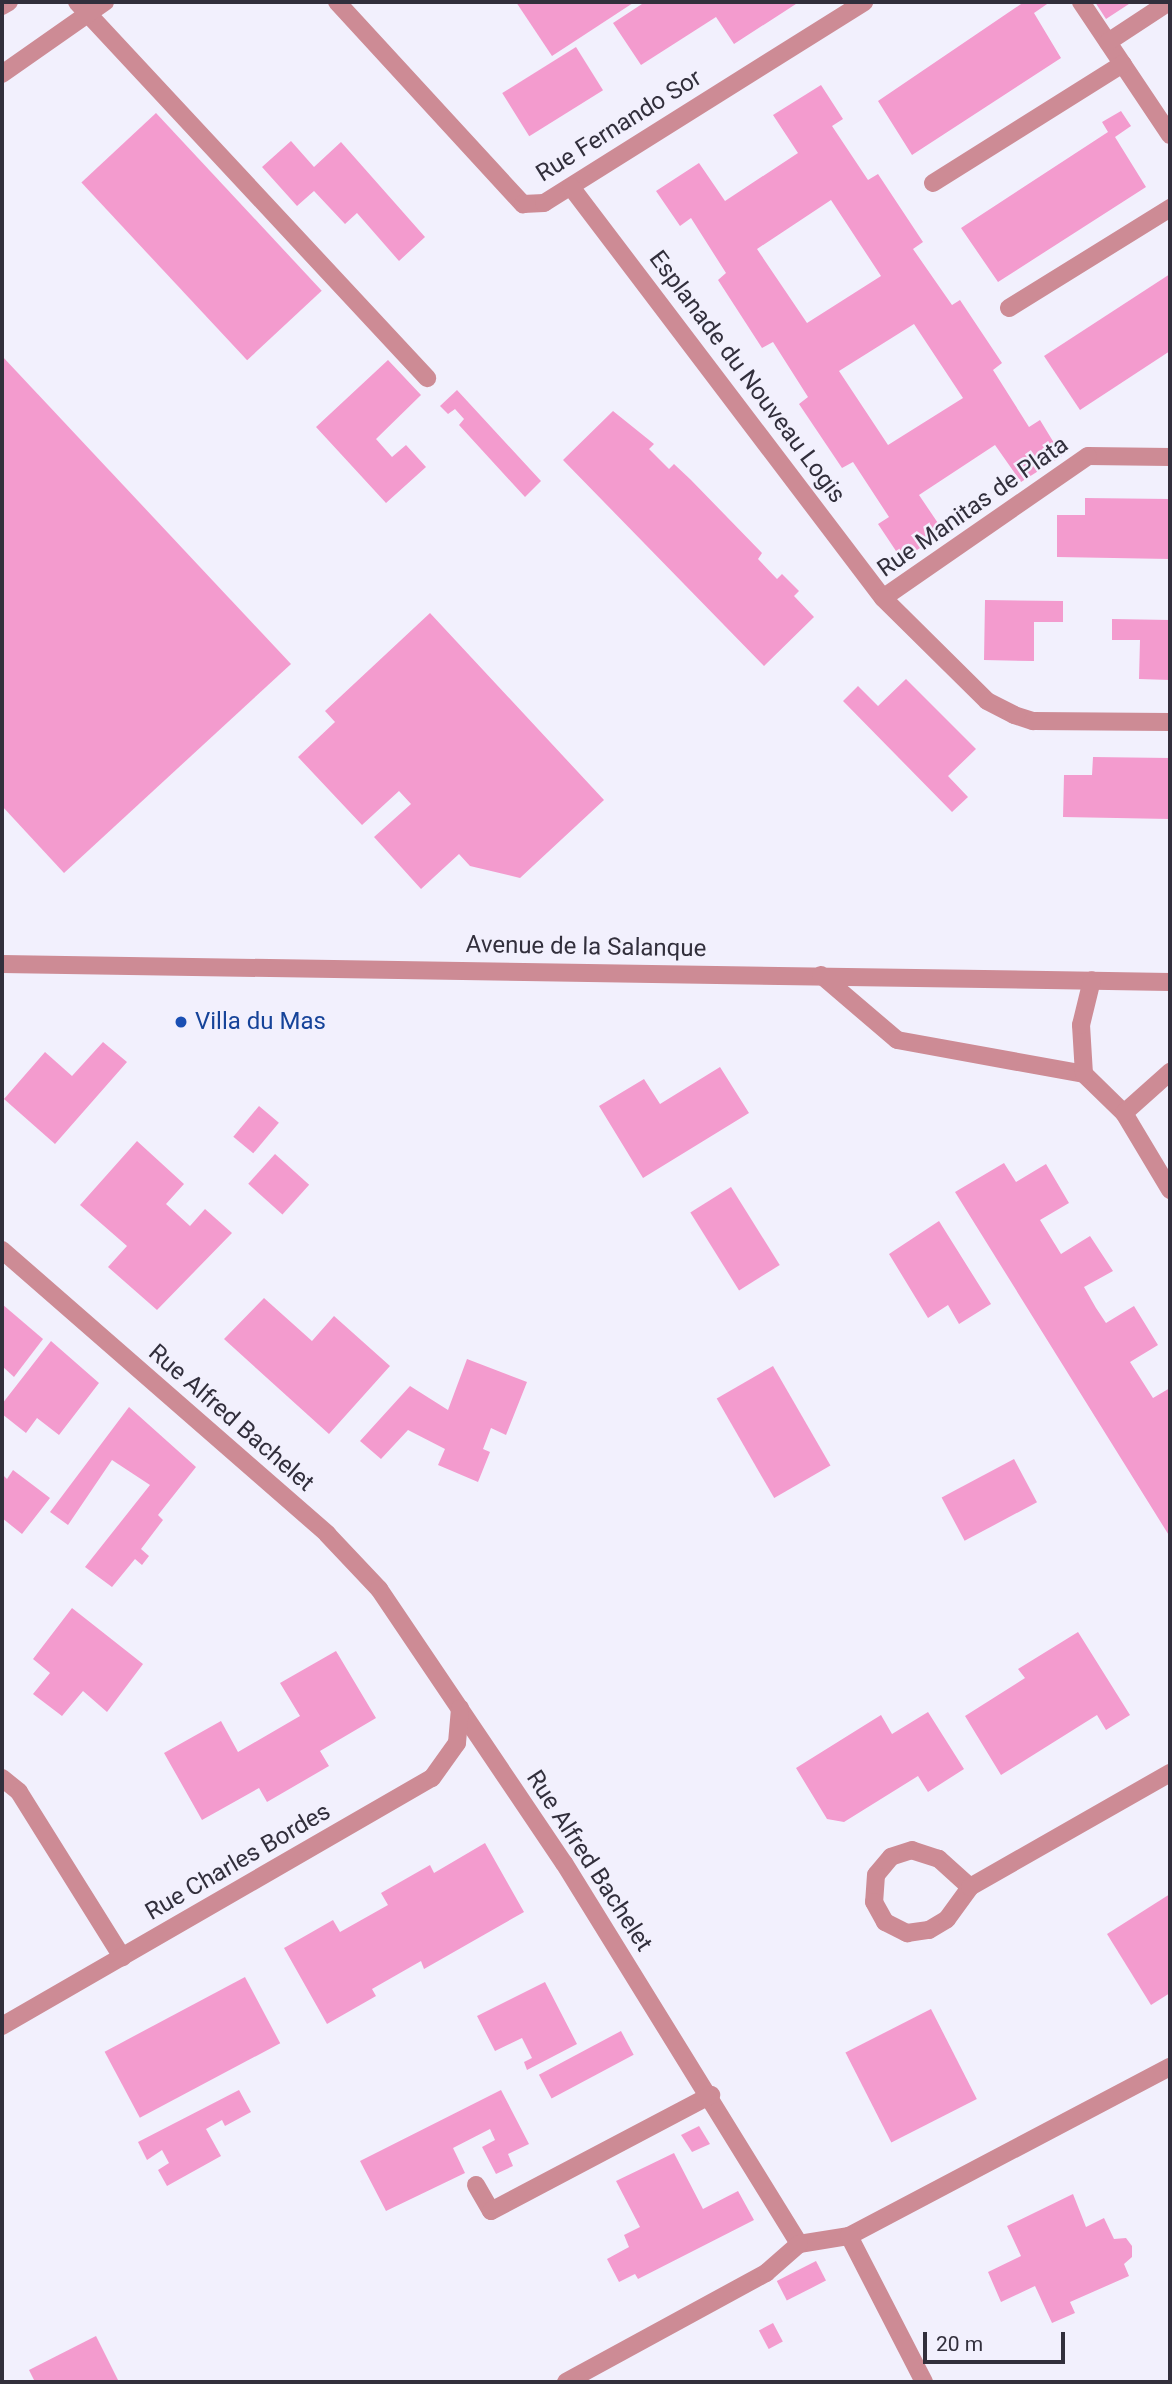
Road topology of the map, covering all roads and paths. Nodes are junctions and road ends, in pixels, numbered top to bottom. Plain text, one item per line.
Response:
1 (9, 2) edge
2 (105, 2) edge
3 (337, 2) edge
4 (864, 2) edge
5 (1081, 2) edge
6 (1169, 2) edge
7 (2, 6) edge
8 (82, 8) edge
9 (1108, 42) junction
10 (1123, 64) junction
11 (2, 74) edge
12 (1170, 135) edge
13 (933, 183) dead end
14 (571, 187) junction
15 (1170, 208) edge
16 (1009, 309) dead end
17 (427, 378) dead end
18 (1170, 457) edge
19 (883, 598) junction
20 (1170, 722) edge
21 (2, 964) edge
22 (821, 975) junction
23 (1092, 980) junction
24 (1170, 982) edge
25 (1170, 1072) edge
26 (1084, 1074) junction
27 (1124, 1112) junction
28 (1170, 1190) edge
29 (2, 1250) edge
30 (460, 1708) junction
31 (1170, 1773) edge
32 (2, 1778) edge
33 (970, 1887) junction
34 (122, 1957) junction
35 (2, 2026) edge
36 (1170, 2067) edge
37 (711, 2095) junction
38 (476, 2185) dead end
39 (849, 2236) junction
40 (799, 2244) junction
41 (566, 2382) edge
42 (924, 2382) edge

1 - 7 street
2 - 8 street
3 - 14 street, Rue Fernando Sor
4 - 14 street, Rue Fernando Sor
5 - 9 street
6 - 9 street
8 - 11 street
8 - 17 street
9 - 10 street
10 - 12 street
10 - 13 street
14 - 19 street, Esplanade du Nouveau Logis
15 - 16 street
18 - 19 street, Rue Manitas de Plata
19 - 20 street, Rue Manitas de Plata
21 - 22 street, Avenue de la Salanque
22 - 23 street, Avenue de la Salanque
22 - 26 street
23 - 24 street, Avenue de la Salanque
23 - 26 street
25 - 27 street
26 - 27 street
27 - 28 street
29 - 30 street, Rue Alfred Bachelet
30 - 34 street, Rue Charles Bordes
30 - 37 street, Rue Alfred Bachelet
31 - 33 street
32 - 34 street
33 - 33 street
34 - 35 street, Rue Charles Bordes
36 - 39 street
37 - 38 street
37 - 40 street, Rue Alfred Bachelet
39 - 40 street
39 - 42 street
40 - 41 street

